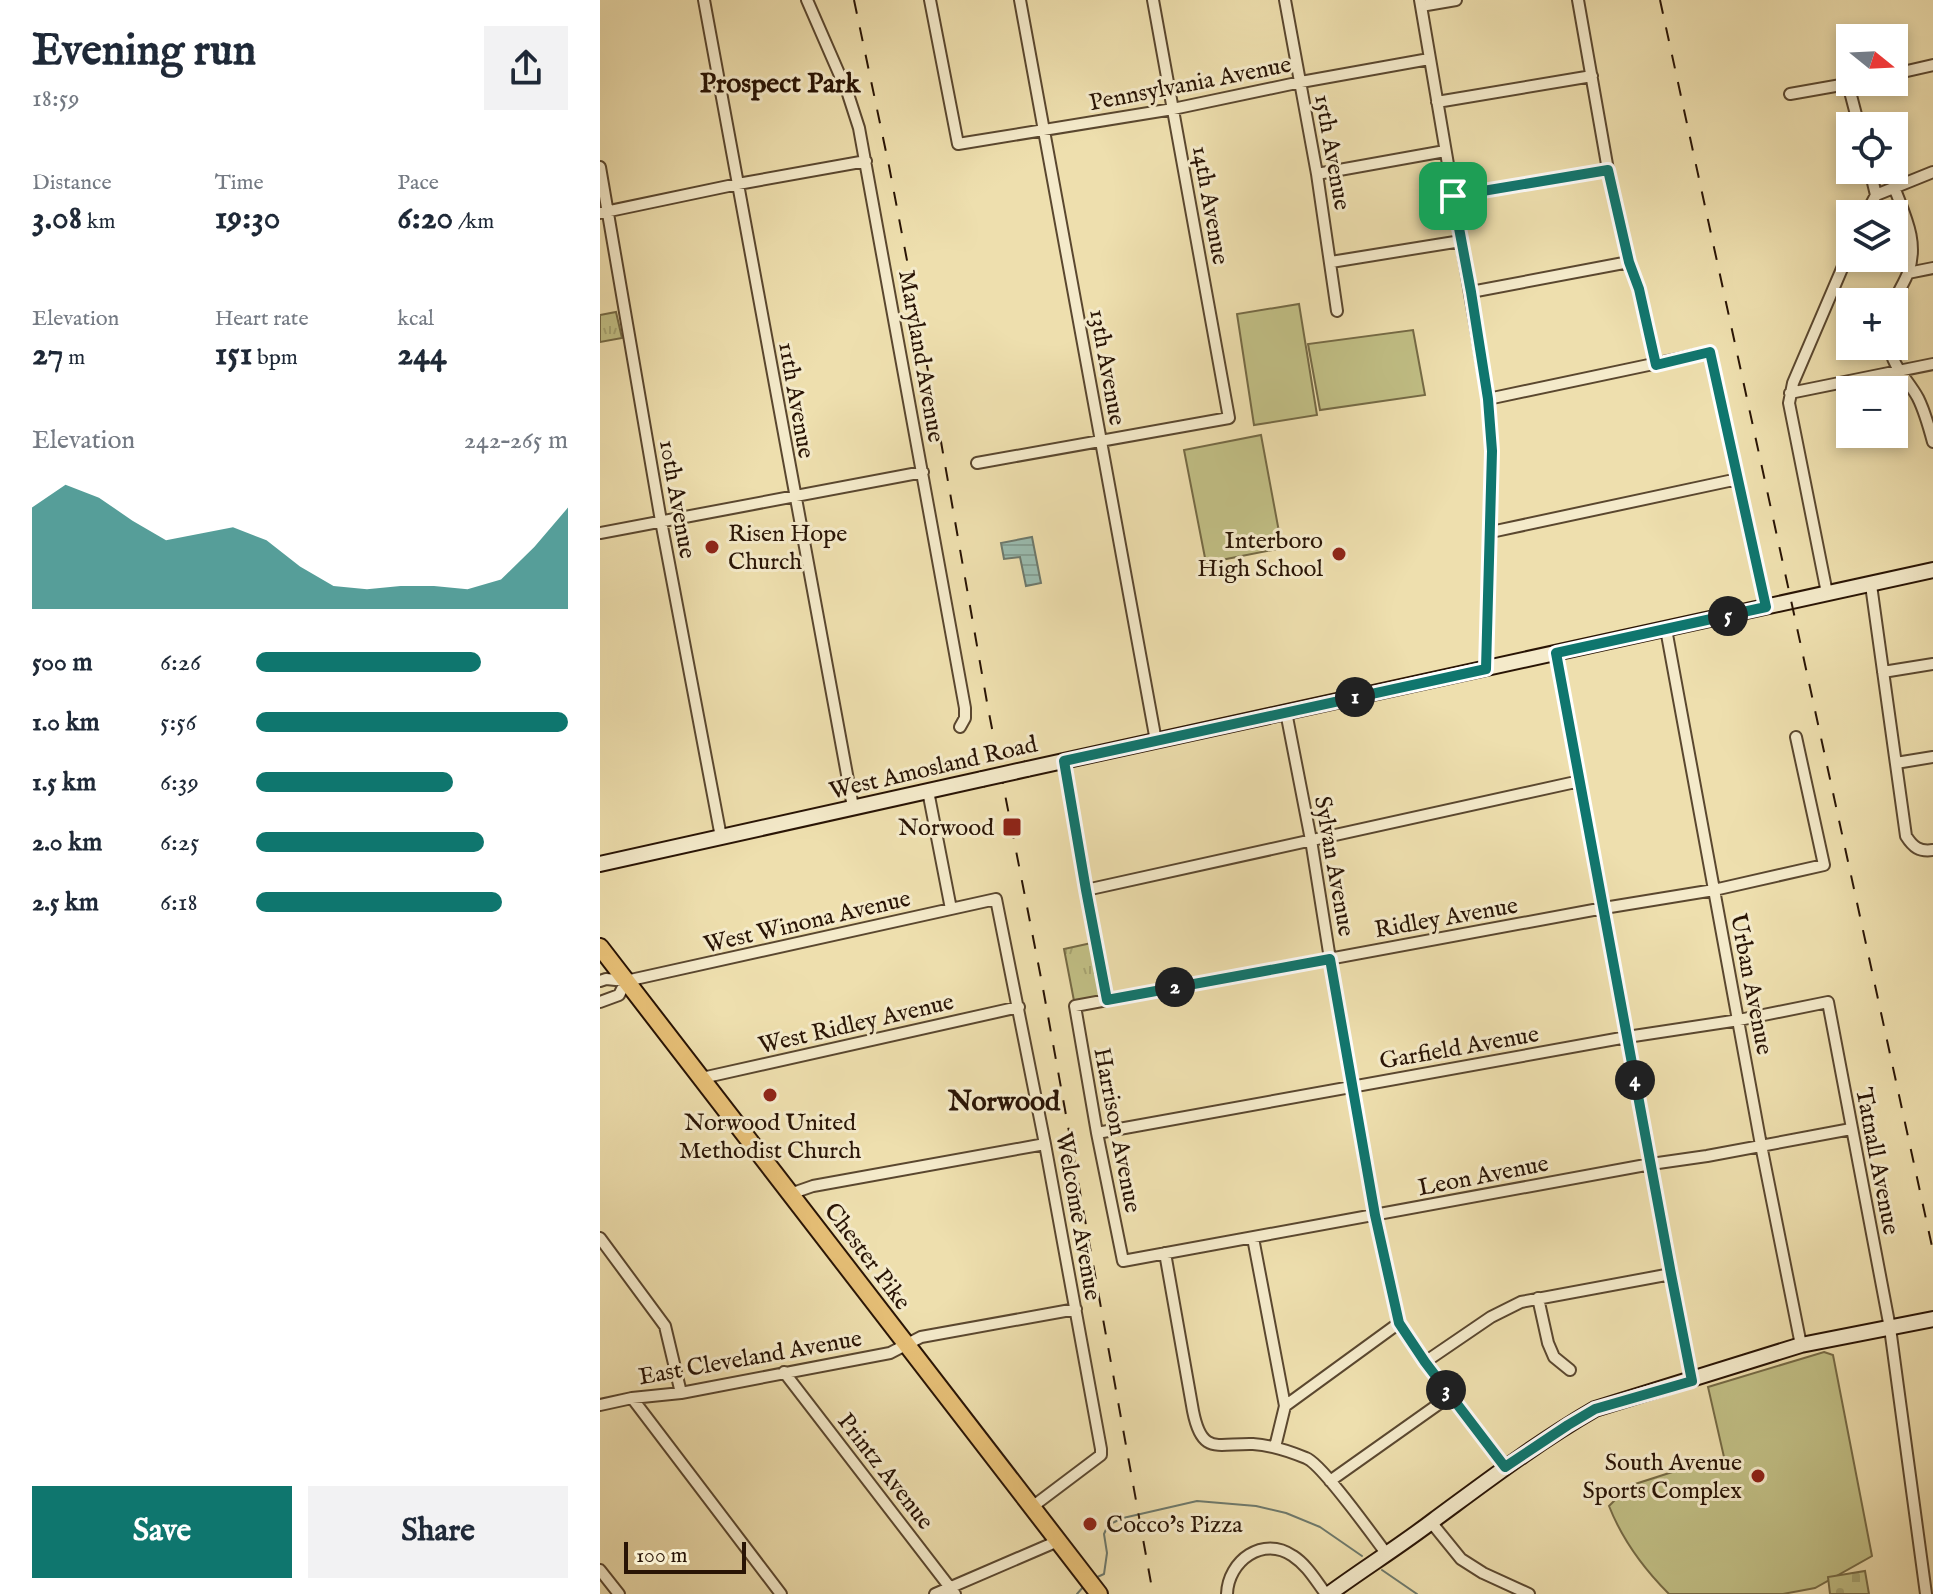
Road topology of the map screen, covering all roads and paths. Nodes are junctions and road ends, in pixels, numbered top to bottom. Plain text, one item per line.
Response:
1 (704, 0) edge
2 (807, 0) edge
3 (930, 0) edge
4 (1020, 0) edge
5 (1153, 0) edge
6 (1285, 0) edge
7 (1456, 0) edge
8 (1578, 0) edge
9 (1420, 3) edge
10 (1429, 59) junction
11 (1933, 65) edge
12 (1908, 71) edge
13 (1592, 76) junction
14 (1301, 82) junction
15 (1836, 86) edge
16 (1790, 94) dead end
17 (1437, 102) junction
18 (1173, 109) junction
19 (1044, 130) junction
20 (1445, 151) junction
21 (866, 161) junction
22 (600, 167) edge
23 (1608, 170) junction
24 (1933, 172) edge
25 (1317, 174) junction
26 (738, 184) junction
27 (1873, 184) edge
28 (1894, 187) junction
29 (1876, 195) junction
30 (1453, 196) junction
31 (1873, 200) edge
32 (604, 212) edge
33 (1461, 241) junction
34 (1331, 262) junction
35 (1629, 262) junction
36 (1933, 268) edge
37 (1841, 272) edge
38 (1908, 273) junction
39 (1901, 288) edge
40 (1471, 292) junction
41 (1337, 311) dead end
42 (1894, 360) edge
43 (1933, 364) edge
44 (1656, 365) junction
45 (1902, 371) junction
46 (1790, 393) junction
47 (1488, 399) junction
48 (1101, 441) junction
49 (1933, 442) edge
50 (977, 463) dead end
51 (923, 472) junction
52 (1738, 479) junction
53 (795, 497) junction
54 (661, 521) junction
55 (1491, 532) junction
56 (600, 533) edge
57 (1933, 570) edge
58 (1871, 585) junction
59 (1827, 593) junction
60 (1766, 607) junction
61 (1666, 629) junction
62 (1556, 653) junction
63 (1933, 664) edge
64 (1486, 669) junction
65 (1883, 672) junction
66 (1286, 712) junction
67 (960, 727) dead end
68 (1796, 737) dead end
69 (1156, 741) junction
70 (1933, 757) edge
71 (1064, 761) junction
72 (1896, 763) junction
73 (1580, 781) junction
74 (928, 791) junction
75 (853, 807) junction
76 (721, 837) junction
77 (1311, 840) junction
78 (1929, 851) edge
79 (600, 864) edge
80 (1086, 890) junction
81 (1714, 890) junction
82 (996, 899) joint
83 (1604, 908) junction
84 (951, 909) junction
85 (600, 947) edge
86 (1330, 959) junction
87 (600, 981) edge
88 (626, 981) junction
89 (1107, 1000) junction
90 (600, 1002) edge
91 (1828, 1002) joint
92 (1075, 1006) joint
93 (1019, 1007) junction
94 (1739, 1020) junction
95 (1627, 1037) junction
96 (702, 1078) junction
97 (1353, 1087) junction
98 (1851, 1129) junction
99 (1097, 1133) junction
100 (1045, 1144) junction
101 (1761, 1145) junction
102 (1651, 1164) junction
103 (790, 1194) junction
104 (1375, 1215) junction
105 (600, 1238) edge
106 (1253, 1238) junction
107 (604, 1250) edge
108 (1165, 1253) junction
109 (1123, 1261) joint
110 (1671, 1274) junction
111 (1538, 1298) junction
112 (1076, 1309) junction
113 (1933, 1319) edge
114 (1399, 1323) junction
115 (1890, 1328) junction
116 (906, 1345) junction
117 (1801, 1345) junction
118 (1425, 1362) junction
119 (1570, 1370) dead end
120 (784, 1372) junction
121 (1692, 1381) junction
122 (681, 1393) junction
123 (1450, 1396) junction
124 (632, 1398) junction
125 (600, 1405) edge
126 (1285, 1406) junction
127 (1275, 1447) junction
128 (1505, 1467) junction
129 (1330, 1481) junction
130 (1032, 1507) junction
131 (1431, 1522) junction
132 (1058, 1541) junction
133 (1386, 1553) junction
134 (600, 1570) edge
135 (1094, 1588) edge
136 (953, 1591) edge
137 (619, 1594) edge
138 (781, 1594) edge
139 (935, 1594) edge
140 (1227, 1594) edge
141 (1328, 1594) edge
142 (1529, 1594) edge
143 (1926, 1594) edge

1 - 26 street, 11th Avenue
2 - 21 street, Maryland Avenue
3 - 19 street, Pennsylvania Avenue
4 - 19 street, 13th Avenue
5 - 18 street, 14th Avenue
6 - 14 street, 15th Avenue
7 - 9 street
8 - 13 street
9 - 10 street
10 - 14 street, Pennsylvania Avenue
10 - 17 street
11 - 12 street
13 - 17 street
13 - 23 street
14 - 18 street, Pennsylvania Avenue
14 - 25 street, 15th Avenue
15 - 16 street
17 - 20 street
18 - 19 street, Pennsylvania Avenue
18 - 48 street, 14th Avenue
19 - 48 street, 13th Avenue
20 - 25 street
20 - 30 street
21 - 26 street
21 - 51 street, Maryland Avenue
22 - 32 street, 10th Avenue
23 - 30 street
23 - 35 street
24 - 28 street
25 - 34 street, 15th Avenue
26 - 32 street
26 - 53 street, 11th Avenue
27 - 29 street
28 - 29 street
28 - 38 street
29 - 31 street
30 - 33 street
32 - 54 street, 10th Avenue
33 - 34 street
33 - 40 street
34 - 41 street, 15th Avenue
35 - 40 street
35 - 44 street
36 - 38 street
37 - 46 street
38 - 39 street
40 - 47 street
42 - 45 street
43 - 45 street
44 - 47 street
44 - 52 street
45 - 46 street
45 - 49 street
46 - 59 street
47 - 55 street
48 - 50 street
48 - 69 street, 13th Avenue
51 - 53 street
51 - 67 street, Maryland Avenue
52 - 55 street
52 - 60 street
53 - 54 street
53 - 75 street, 11th Avenue
54 - 56 street
54 - 76 street, 10th Avenue
55 - 64 street
57 - 58 street, West Amosland Road
58 - 59 street, West Amosland Road
58 - 65 street
59 - 60 street, West Amosland Road
60 - 61 street, West Amosland Road
61 - 62 street, West Amosland Road
61 - 81 street, Urban Avenue
62 - 64 street, West Amosland Road
62 - 73 street
63 - 65 street
64 - 66 street, West Amosland Road
65 - 72 street
66 - 69 street, West Amosland Road
66 - 77 street, Sylvan Avenue
68 - 81 street, Ridley Avenue
69 - 71 street, West Amosland Road
70 - 72 street
71 - 74 street, West Amosland Road, bridge
71 - 80 street
72 - 78 street
73 - 77 street
73 - 83 street
74 - 75 street, West Amosland Road
74 - 84 street
75 - 76 street, West Amosland Road
76 - 79 street, West Amosland Road
77 - 80 street
77 - 86 street, Sylvan Avenue
80 - 89 street
81 - 83 street, Ridley Avenue
81 - 94 street, Urban Avenue
82 - 84 street, West Winona Avenue
82 - 93 street, Welcome Avenue
83 - 86 street, Ridley Avenue
83 - 95 street
84 - 88 street, West Winona Avenue
85 - 88 main road, Chester Pike
86 - 89 street, Ridley Avenue
86 - 97 street, Sylvan Avenue
87 - 88 street
88 - 90 street
88 - 96 main road, Chester Pike
89 - 92 street, Ridley Avenue
91 - 94 street, Garfield Avenue
91 - 98 street, Tatnall Avenue
92 - 99 street, Harrison Avenue
93 - 96 street, West Ridley Avenue
93 - 100 street, Welcome Avenue
94 - 95 street, Garfield Avenue
94 - 101 street, Urban Avenue
95 - 97 street, Garfield Avenue
95 - 102 street
96 - 103 main road, Chester Pike
97 - 99 street, Garfield Avenue
97 - 104 street, Sylvan Avenue
98 - 101 street, Leon Avenue
98 - 115 street, Tatnall Avenue
99 - 109 street, Harrison Avenue
100 - 103 street
100 - 112 street, Welcome Avenue
101 - 102 street, Leon Avenue
101 - 117 street, Urban Avenue
102 - 104 street, Leon Avenue
102 - 110 street
103 - 116 main road, Chester Pike
104 - 106 street, Leon Avenue
104 - 114 street, Sylvan Avenue
105 - 107 street
106 - 108 street, Leon Avenue
106 - 126 street
107 - 122 street
108 - 109 street, Leon Avenue
108 - 127 street
110 - 111 street
110 - 121 street
111 - 118 street
111 - 119 street
112 - 116 street, East Cleveland Avenue
112 - 130 street, Welcome Avenue
113 - 115 street
114 - 118 street, Sylvan Avenue
114 - 126 street
115 - 117 street
115 - 143 street, Tatnall Avenue
116 - 120 street, East Cleveland Avenue
116 - 130 main road, Chester Pike
117 - 121 street
118 - 123 street, Sylvan Avenue
120 - 122 street, East Cleveland Avenue
120 - 136 street, Printz Avenue
121 - 128 street
122 - 124 street, East Cleveland Avenue
123 - 128 street, Sylvan Avenue
123 - 129 street
124 - 125 street, East Cleveland Avenue
124 - 138 street
126 - 127 street
127 - 129 street
128 - 131 street
129 - 133 street
130 - 132 main road, Chester Pike
131 - 133 street
131 - 142 street
132 - 135 main road, Chester Pike
132 - 136 street
133 - 141 street
134 - 137 street
136 - 139 street
140 - 141 street

